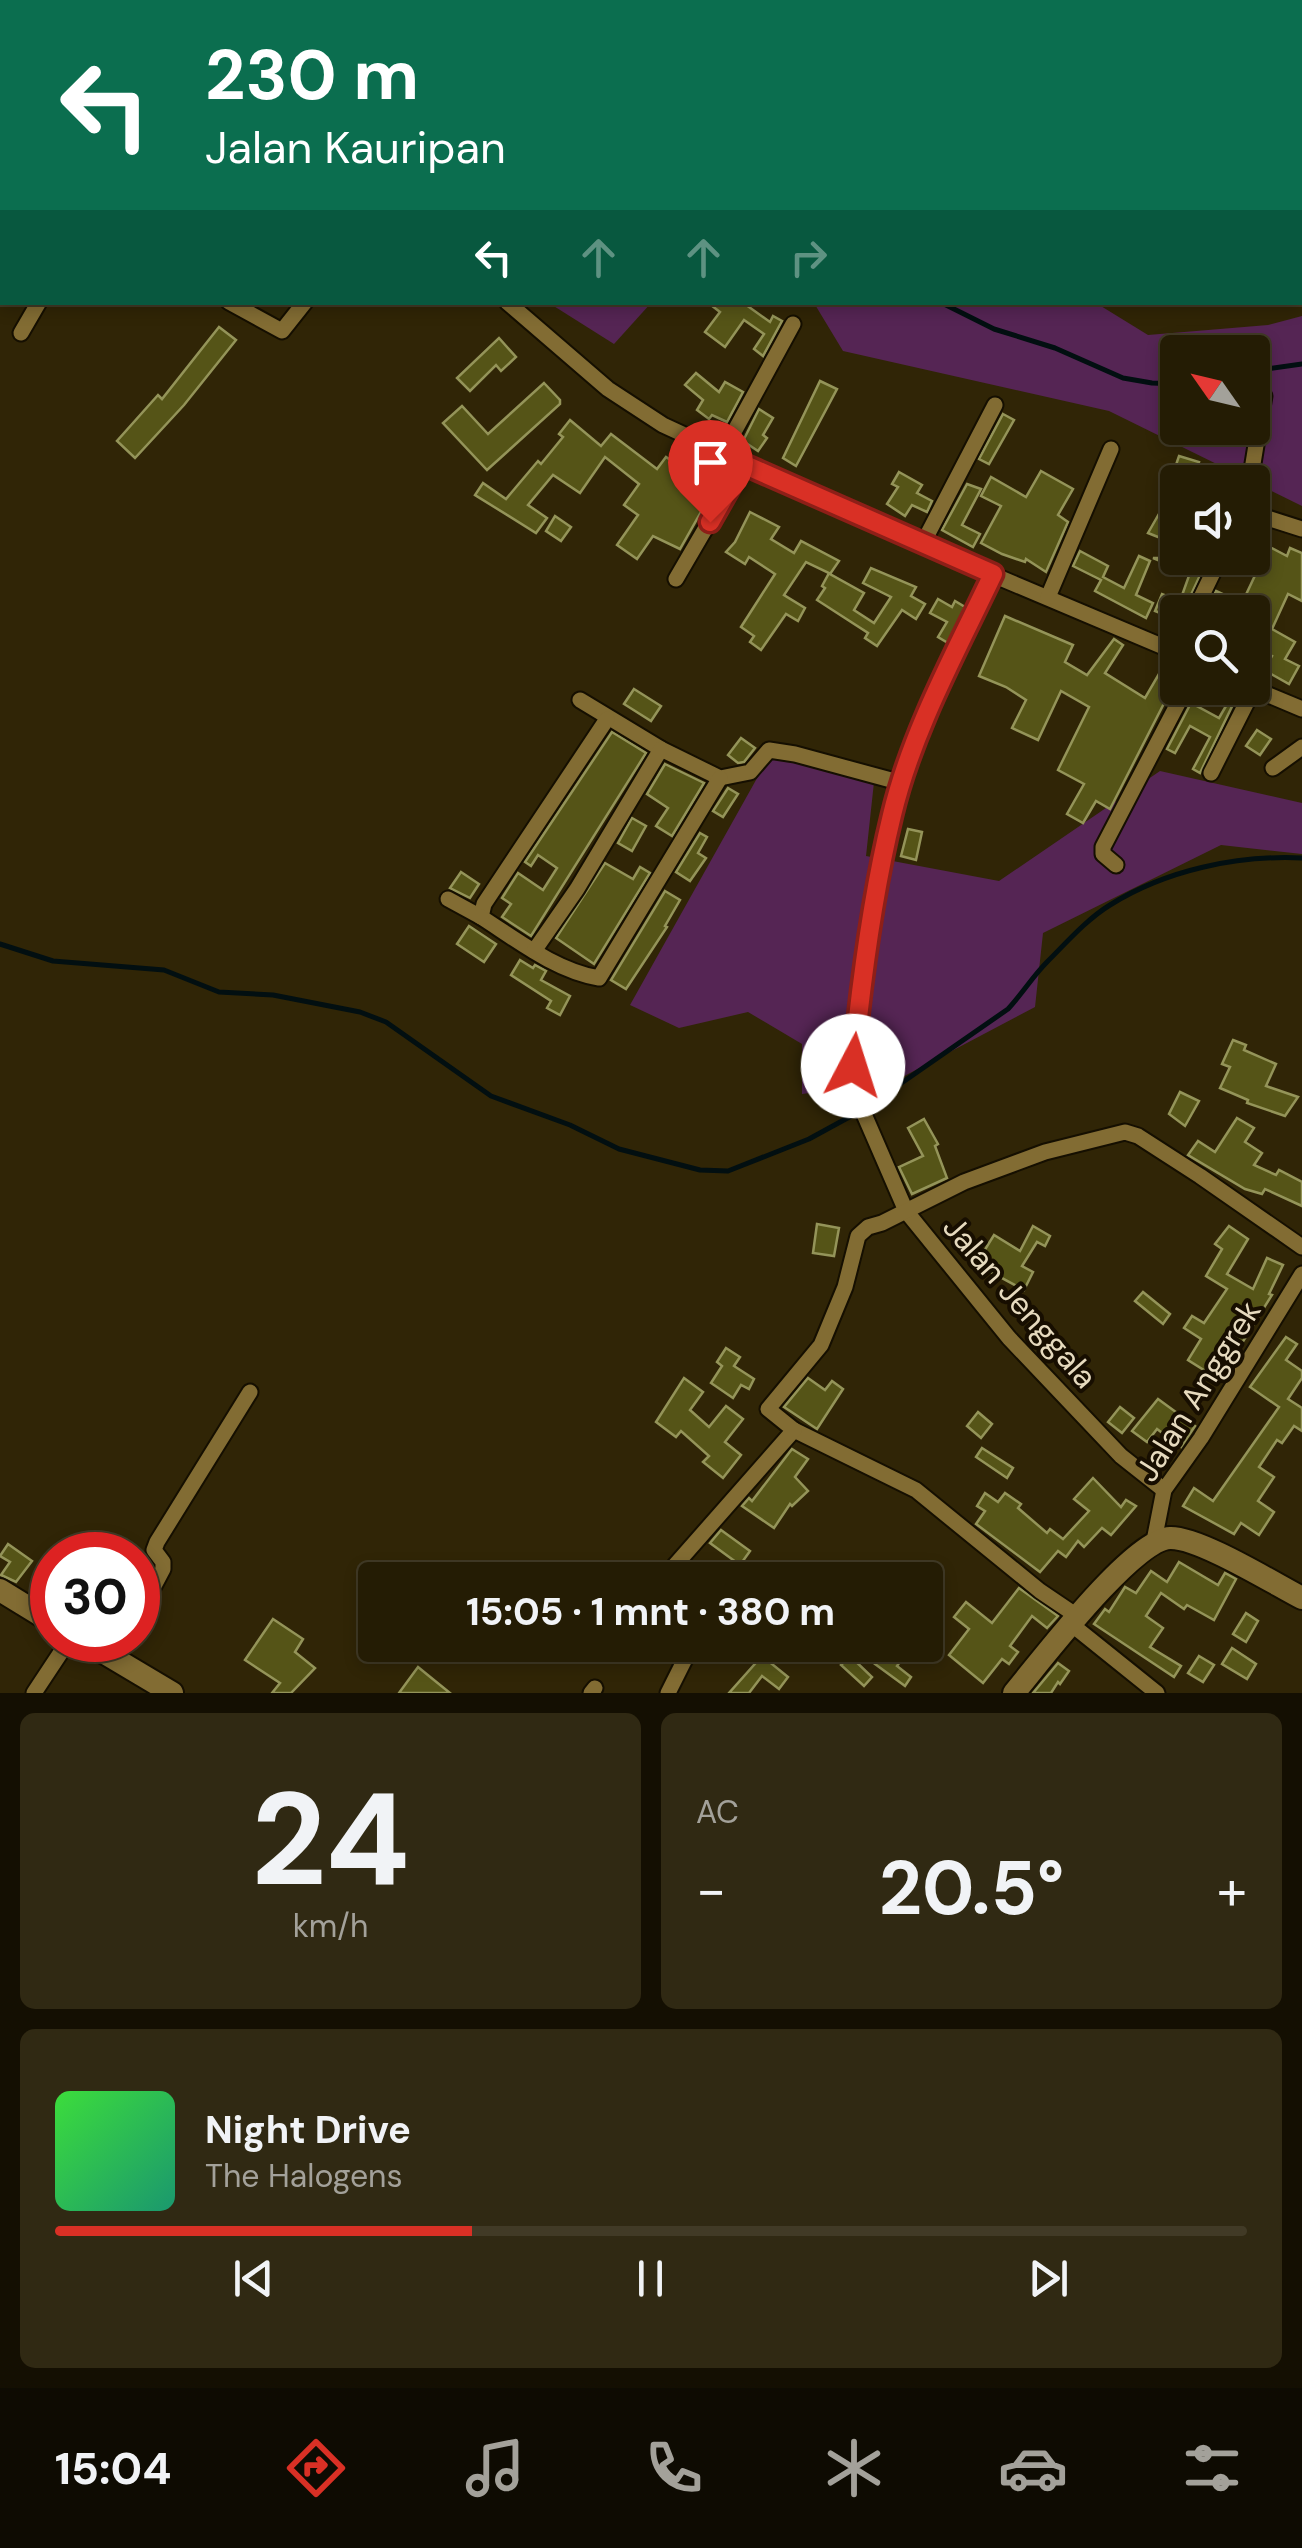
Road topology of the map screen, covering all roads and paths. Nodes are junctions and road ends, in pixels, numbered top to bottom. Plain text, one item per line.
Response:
1 (37, 305) edge
2 (234, 305) edge
3 (303, 305) edge
4 (510, 305) edge
5 (793, 324) dead end
6 (21, 333) dead end
7 (995, 405) dead end
8 (1110, 450) dead end
9 (722, 454) junction
10 (743, 464) junction
11 (1270, 519) edge
12 (1302, 529) edge
13 (922, 545) junction
14 (993, 574) junction
15 (676, 579) dead end
16 (1048, 597) junction
17 (1160, 644) edge
18 (1270, 695) edge
19 (580, 700) dead end
20 (1177, 705) edge
21 (1245, 705) edge
22 (1302, 709) edge
23 (607, 718) junction
24 (1302, 747) edge
25 (661, 749) junction
26 (1273, 768) dead end
27 (1211, 773) dead end
28 (720, 778) junction
29 (902, 783) junction
30 (1116, 865) dead end
31 (448, 899) dead end
32 (481, 917) junction
33 (534, 951) junction
34 (906, 1211) junction
35 (1302, 1247) edge
36 (1302, 1274) edge
37 (250, 1392) dead end
38 (794, 1430) junction
39 (1164, 1490) junction
40 (160, 1537) edge
41 (1162, 1539) junction
42 (678, 1562) edge
43 (0, 1590) edge
44 (1302, 1598) edge
45 (30, 1608) edge
46 (1074, 1620) junction
47 (54, 1662) edge
48 (135, 1662) edge
49 (684, 1662) edge
50 (34, 1693) edge
51 (172, 1693) edge
52 (668, 1693) edge
53 (1014, 1693) edge
54 (1157, 1693) edge

1 - 6 street
2 - 3 street
4 - 9 street
5 - 9 street
7 - 13 street
8 - 16 street
9 - 10 street
10 - 13 street
10 - 15 street
11 - 12 street
13 - 14 street
14 - 16 street
14 - 29 street
16 - 17 street
18 - 22 street
19 - 23 street
20 - 30 street
21 - 27 street
23 - 25 street
23 - 32 street
24 - 26 street
25 - 28 street
25 - 33 street
28 - 29 street
28 - 33 street
29 - 34 street, Jalan Jenggala
31 - 32 street
32 - 33 street
34 - 35 street
34 - 38 street
34 - 39 street, Jalan Jenggala
36 - 39 street, Jalan Anggrek
37 - 40 street
38 - 42 street
38 - 46 street
39 - 41 street, Jalan Anggrek
41 - 44 main road
41 - 46 main road
43 - 45 main road
46 - 53 main road
46 - 54 street
47 - 50 street
48 - 51 main road
49 - 52 street

